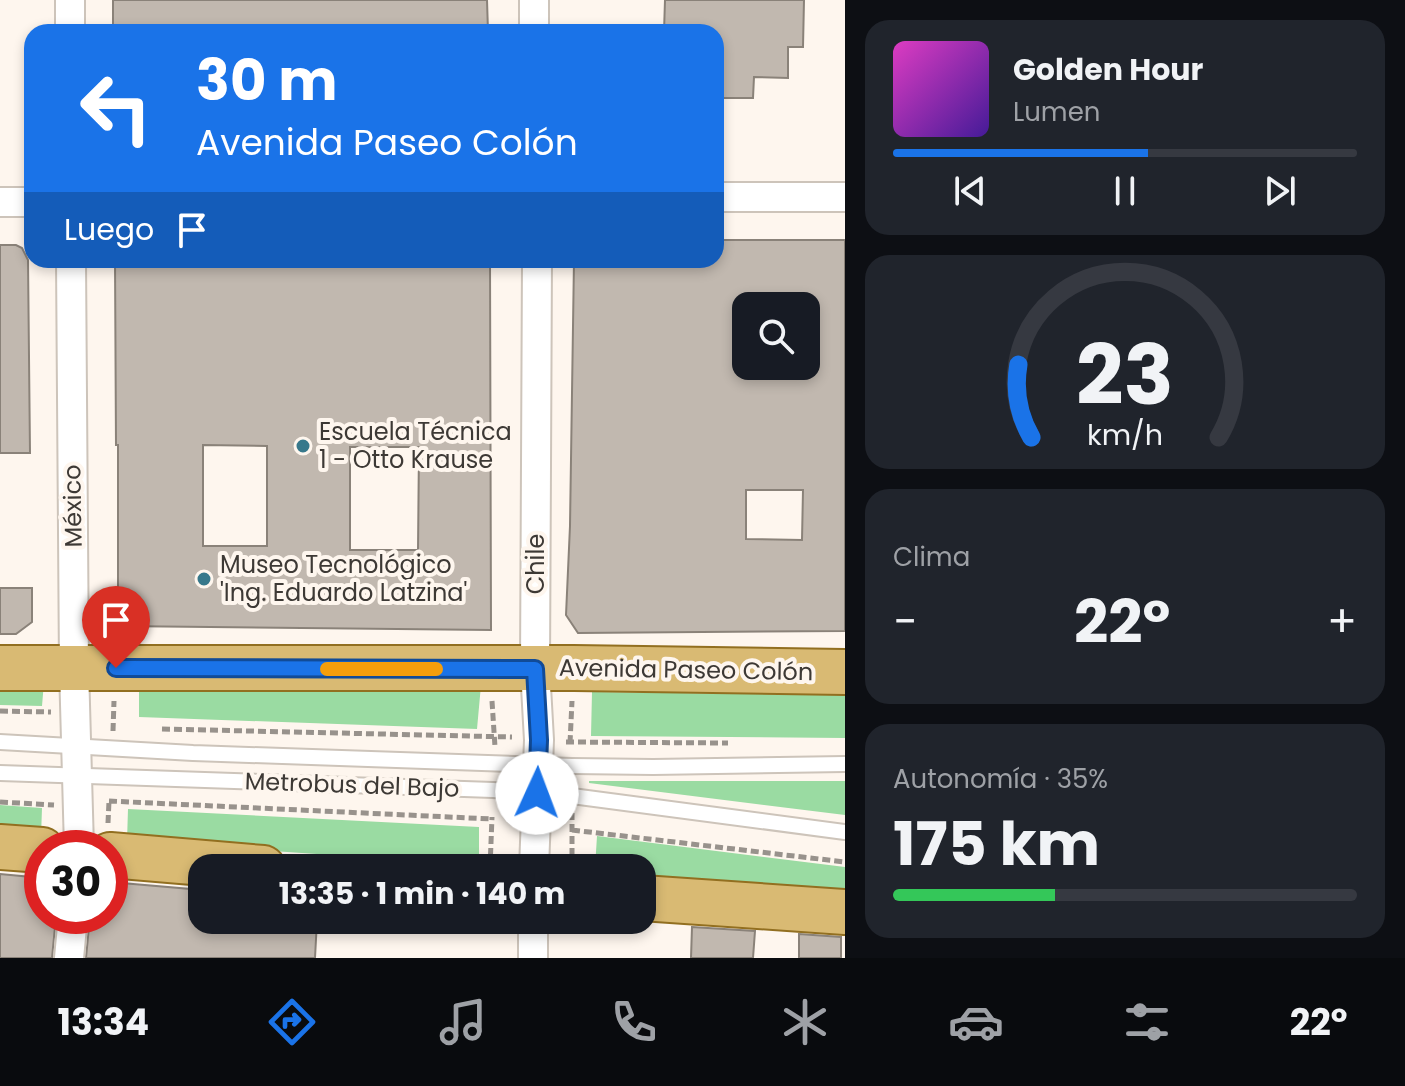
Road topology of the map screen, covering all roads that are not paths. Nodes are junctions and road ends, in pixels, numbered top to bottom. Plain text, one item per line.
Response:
1 (70, 0) edge
2 (534, 0) edge
3 (70, 24) edge
4 (534, 24) edge
5 (724, 197) edge
6 (845, 197) edge
7 (0, 202) edge
8 (24, 202) edge
9 (71, 268) edge
10 (537, 268) edge
11 (0, 668) edge
12 (74, 668) junction
13 (535, 669) junction
14 (845, 672) edge
15 (0, 742) edge
16 (76, 747) junction
17 (538, 752) junction
18 (845, 764) edge
19 (0, 773) edge
20 (77, 775) junction
21 (537, 793) junction
22 (79, 830) edge
23 (845, 832) edge
24 (0, 847) edge
25 (24, 849) edge
26 (535, 854) edge
27 (128, 857) edge
28 (188, 862) edge
29 (656, 899) edge
30 (845, 912) edge
31 (71, 934) edge
32 (533, 934) edge
33 (69, 958) edge
34 (533, 958) edge

1 - 3 street
2 - 4 street
5 - 6 street
7 - 8 street
9 - 12 street, México
10 - 13 street, Chile
11 - 12 main road, Avenida Paseo Colón
12 - 13 main road, Avenida Paseo Colón
12 - 16 street, México
13 - 14 main road, Avenida Paseo Colón
13 - 17 street, Chile
15 - 16 lane, Metrobus del Bajo
16 - 17 lane, Metrobus del Bajo
16 - 20 street, México
17 - 18 lane, Metrobus del Bajo
17 - 21 street, Chile
19 - 20 lane, Metrobus del Bajo
20 - 21 lane, Metrobus del Bajo
20 - 22 street, México
21 - 23 lane, Metrobus del Bajo
21 - 26 street, Chile
24 - 25 main road
27 - 28 main road
29 - 30 main road
31 - 33 street
32 - 34 street

